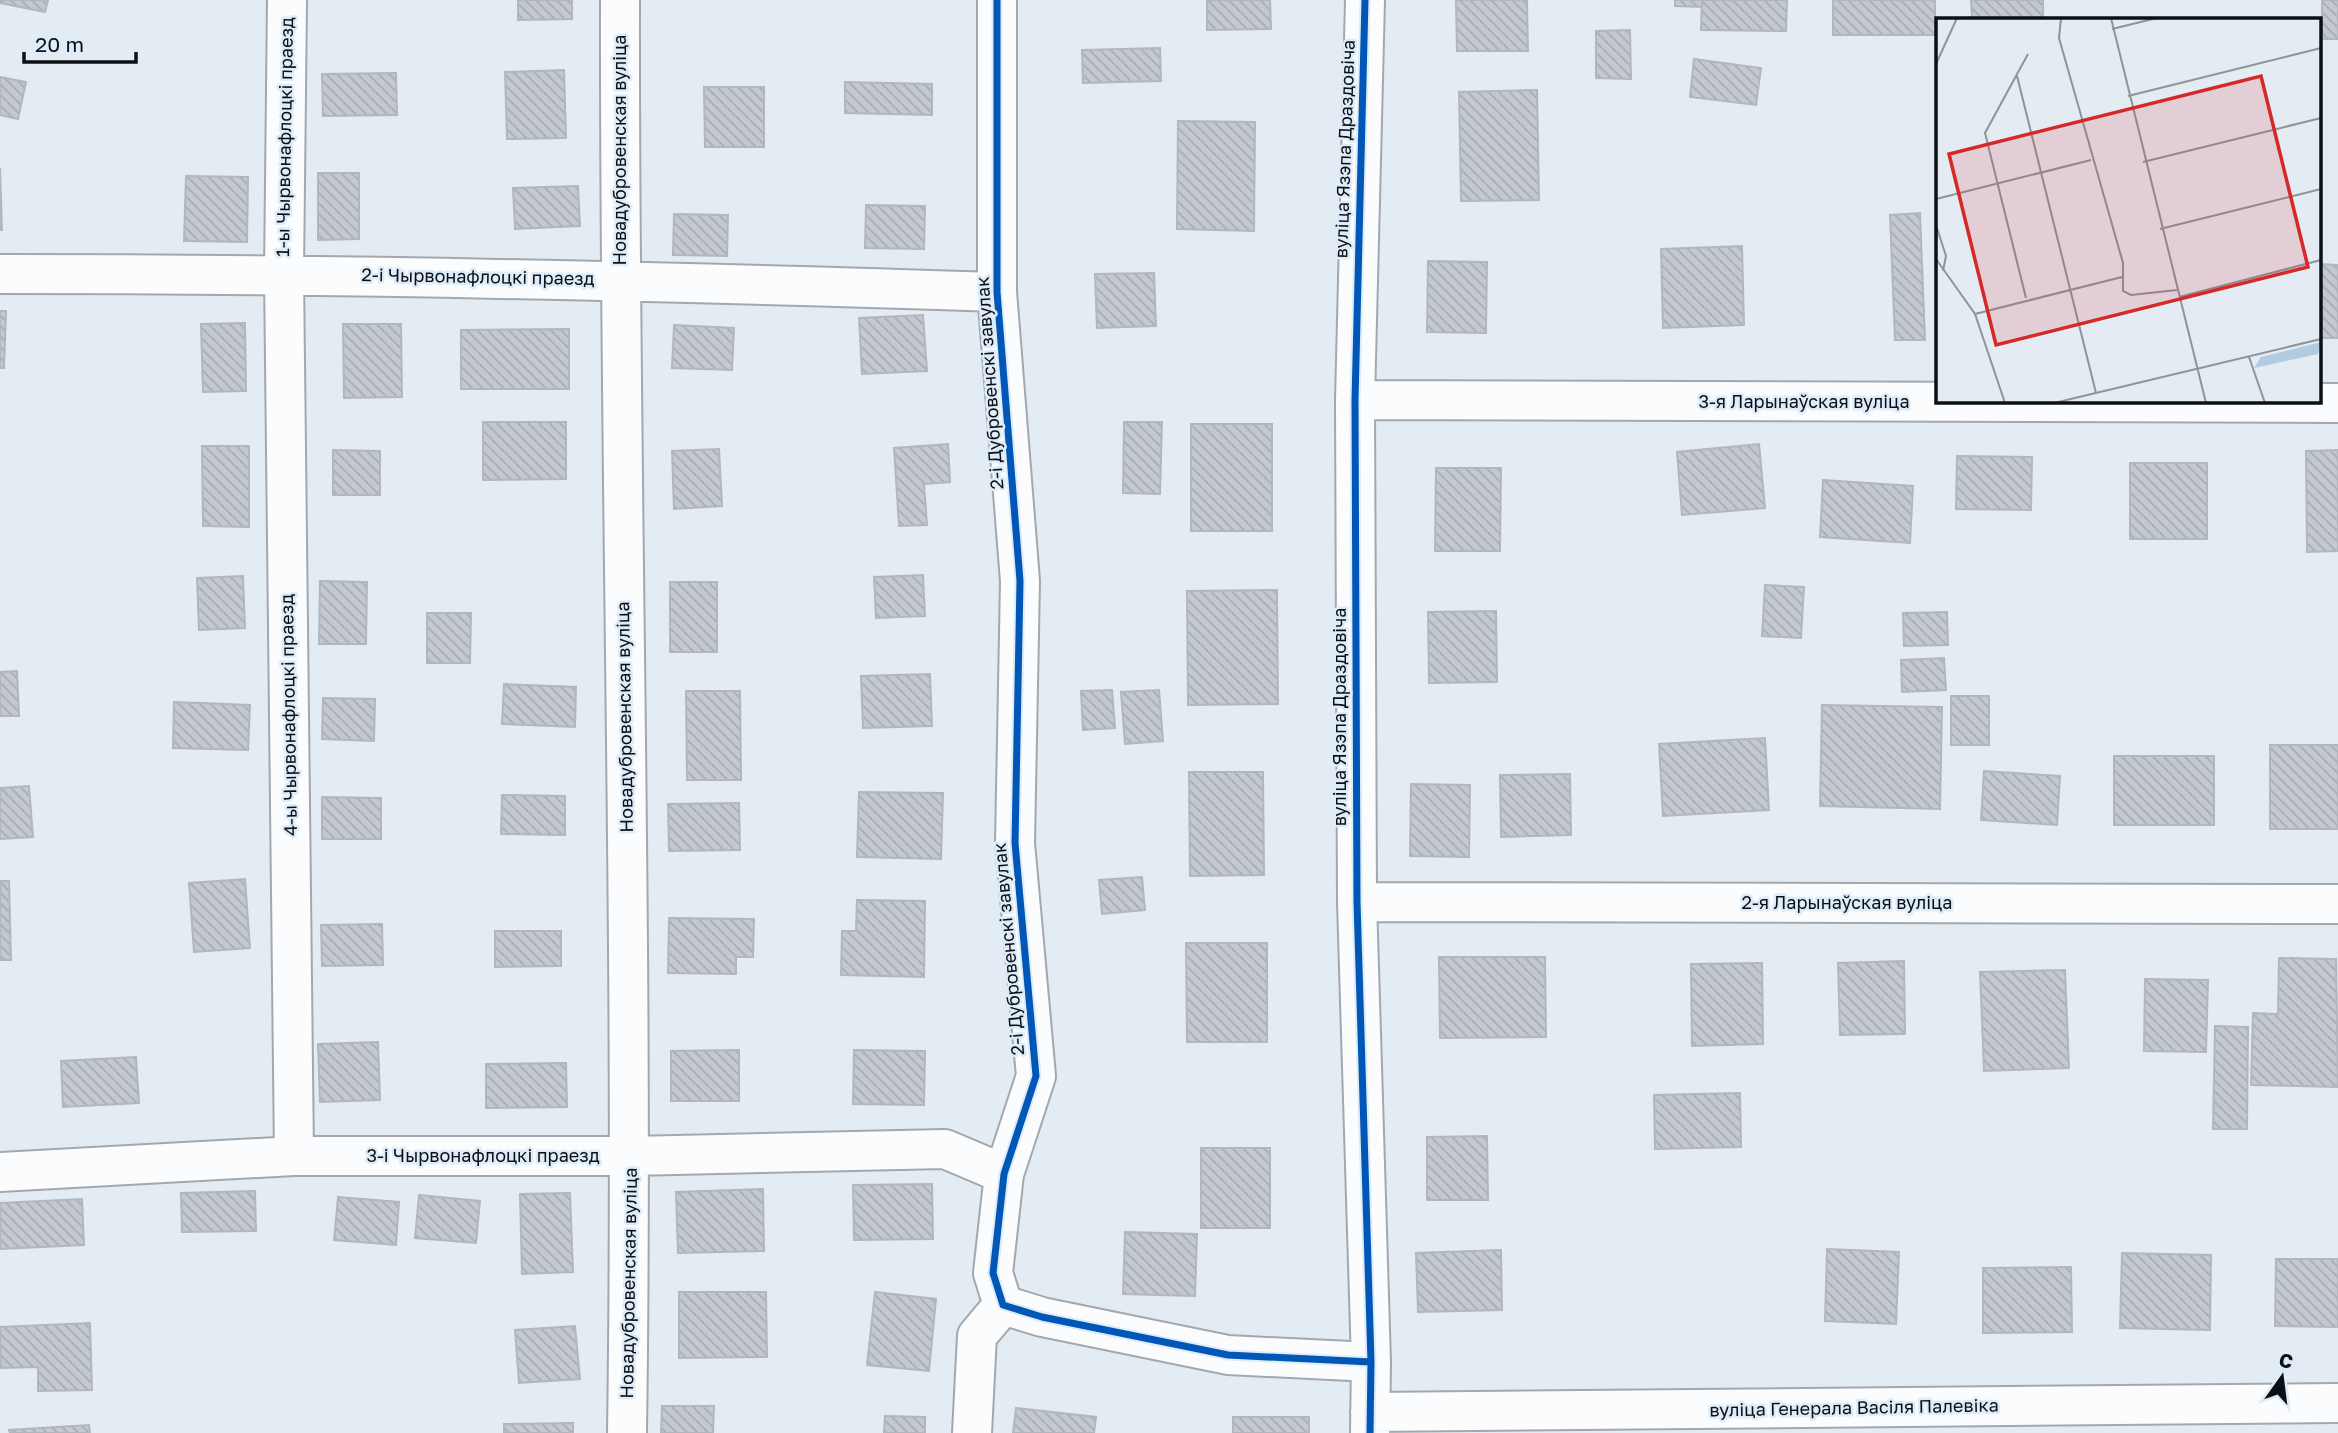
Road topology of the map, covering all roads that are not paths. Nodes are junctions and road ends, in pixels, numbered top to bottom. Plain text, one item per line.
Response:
1 (287, 0) edge
2 (620, 0) edge
3 (997, 0) edge
4 (1365, 0) edge
5 (0, 274) edge
6 (284, 274) junction
7 (620, 280) junction
8 (997, 292) junction
9 (1354, 400) junction
10 (1936, 402) edge
11 (2010, 402) edge
12 (2338, 403) edge
13 (1357, 902) junction
14 (2338, 904) edge
15 (294, 1156) junction
16 (631, 1156) junction
17 (0, 1172) edge
18 (1004, 1174) junction
19 (1003, 1305) junction
20 (1371, 1362) junction
21 (2338, 1403) edge
22 (1370, 1423) edge
23 (626, 1433) edge
24 (972, 1433) edge

1 - 6 street, 1-ы Чырвонафлоцкі праезд
2 - 7 street, Новадубровенская вуліца
3 - 8 street, 2-і Дубровенскі завулак
4 - 9 street, вуліца Язэпа Драздовіча
5 - 6 street, 2-і Чырвонафлоцкі праезд
6 - 7 street, 2-і Чырвонафлоцкі праезд
6 - 15 street, 4-ы Чырвонафлоцкі праезд
7 - 8 street, 2-і Чырвонафлоцкі праезд
7 - 16 street, Новадубровенская вуліца
8 - 18 street, 2-і Дубровенскі завулак
9 - 10 street, 3-я Ларынаўская вуліца
9 - 13 street, вуліца Язэпа Драздовіча
11 - 12 street, 3-я Ларынаўская вуліца
13 - 14 street, 2-я Ларынаўская вуліца
13 - 20 street, вуліца Язэпа Драздовіча
15 - 16 street, 3-і Чырвонафлоцкі праезд
15 - 17 street, 3-і Чырвонафлоцкі праезд
16 - 18 street, 3-і Чырвонафлоцкі праезд
16 - 23 street, Новадубровенская вуліца
18 - 19 street, 2-і Дубровенскі завулак
19 - 20 street
19 - 24 street
20 - 22 street, вуліца Язэпа Драздовіча
21 - 22 street, вуліца Генерала Васіля Палевіка

